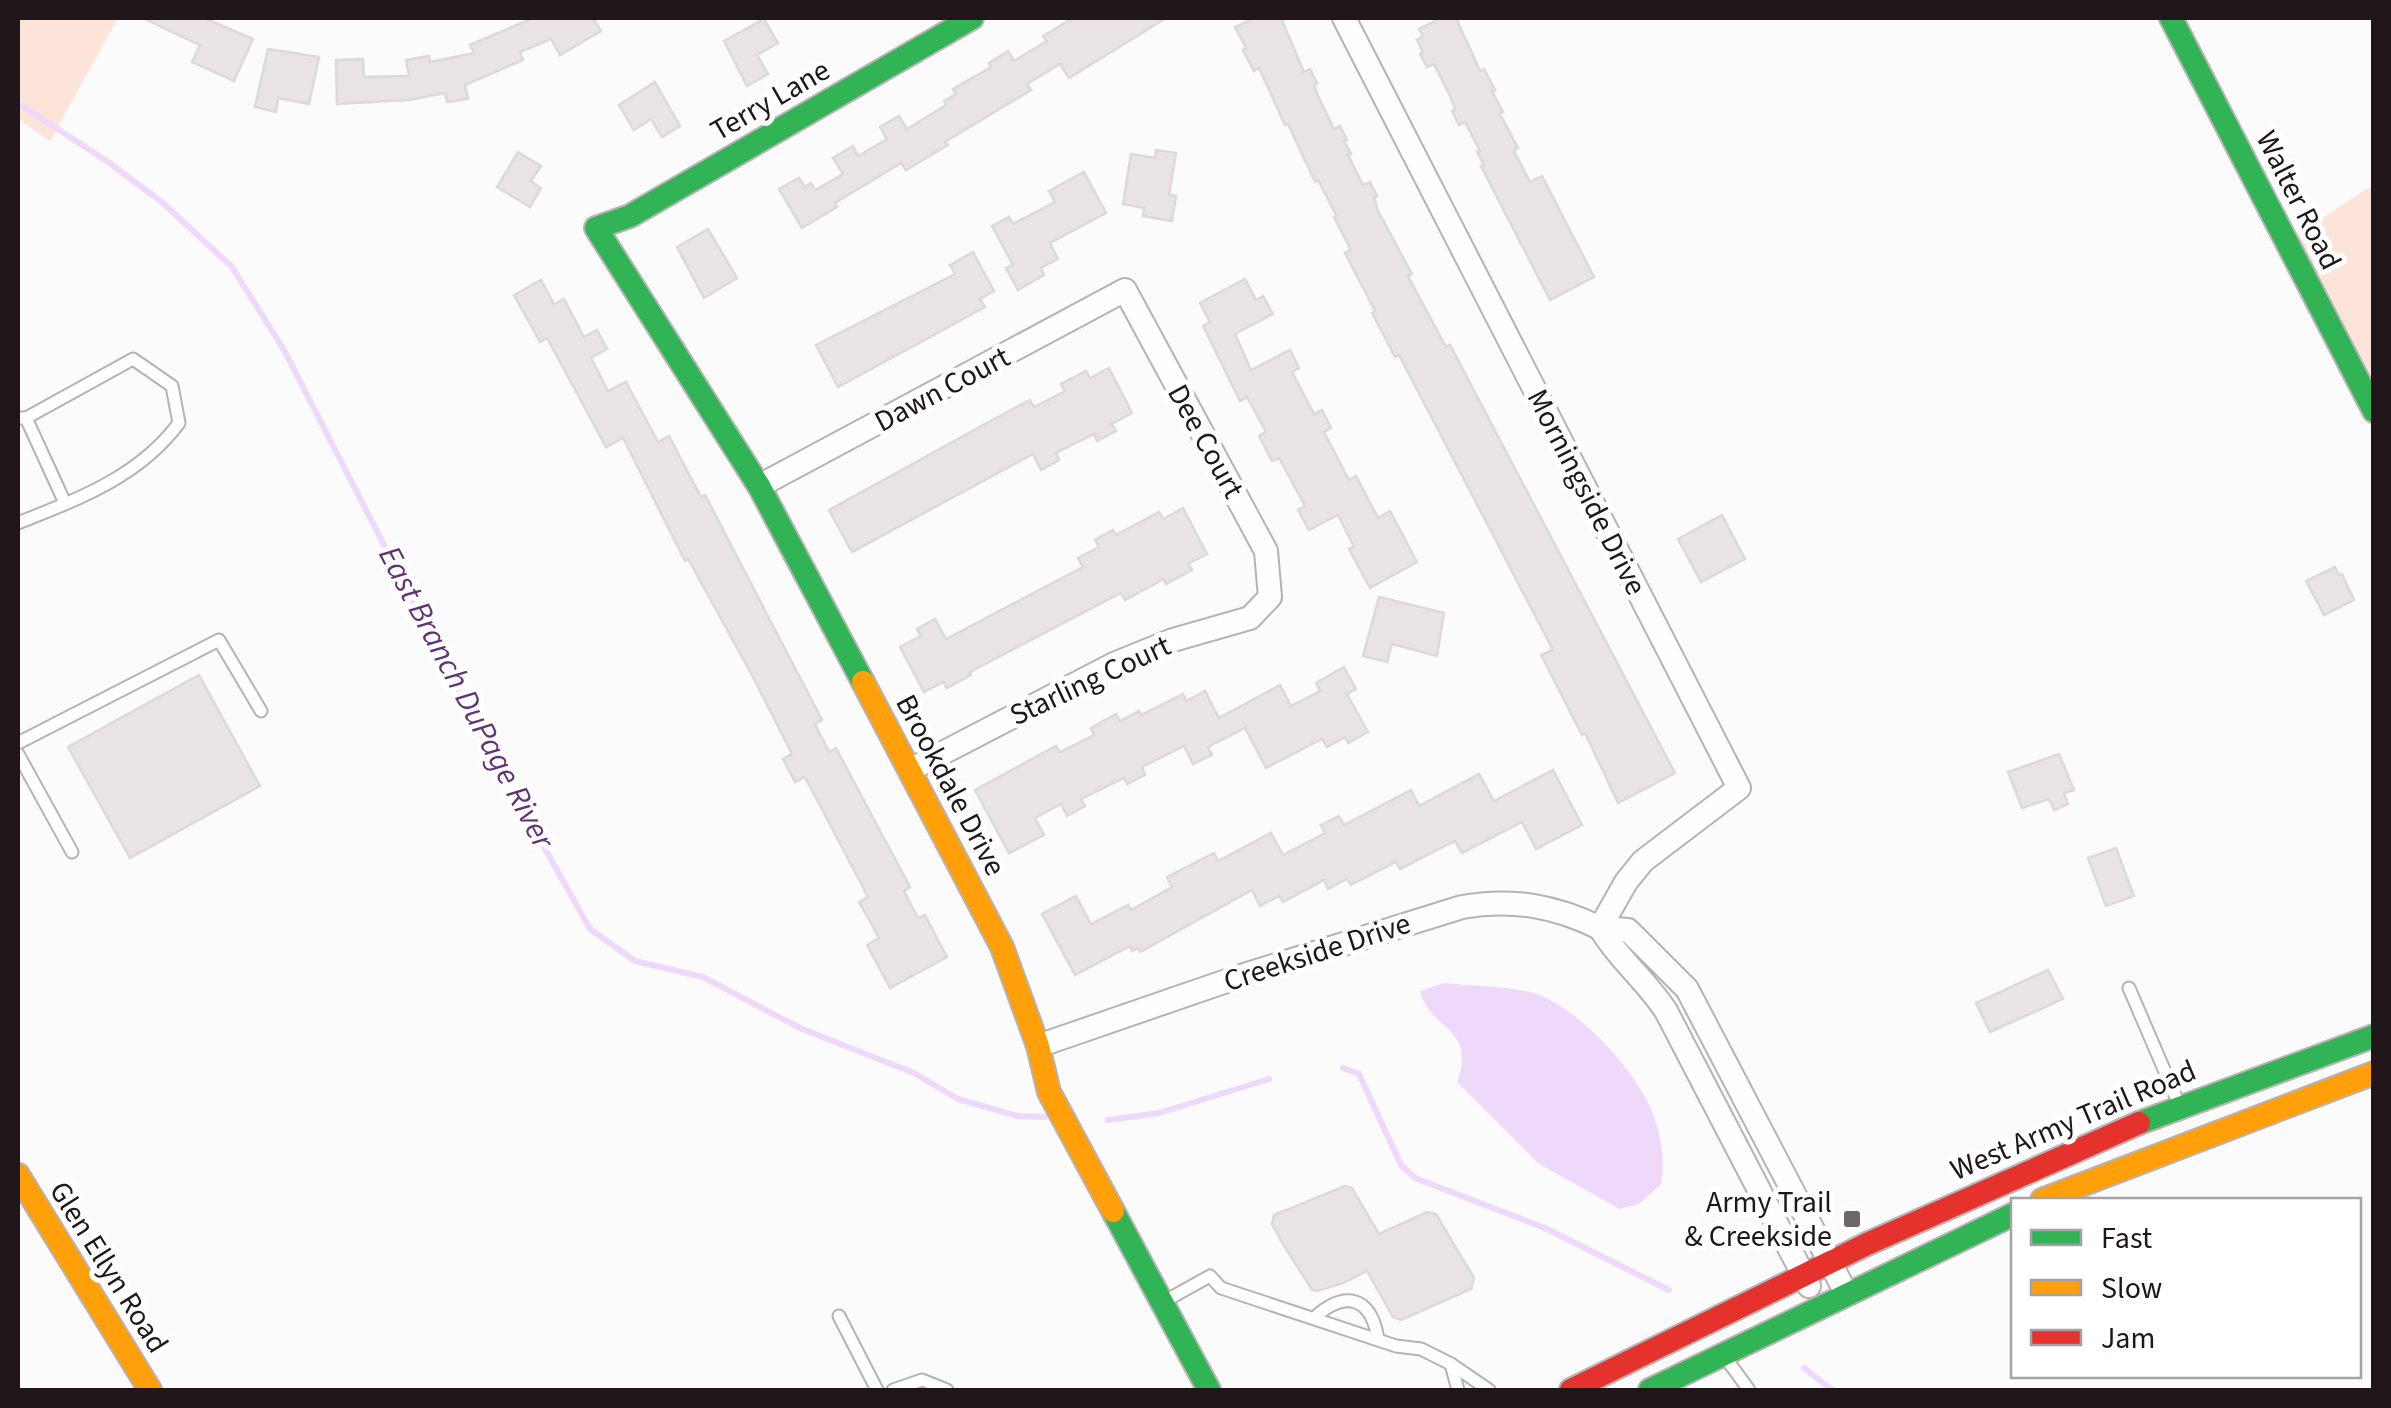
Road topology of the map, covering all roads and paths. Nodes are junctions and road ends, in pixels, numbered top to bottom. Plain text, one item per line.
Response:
1 (972, 18) edge
2 (1344, 18) edge
3 (2171, 18) edge
4 (596, 228) joint
5 (1125, 290) joint
6 (2374, 411) edge
7 (22, 418) edge
8 (758, 486) junction
9 (65, 504) junction
10 (18, 523) edge
11 (1270, 597) joint
12 (261, 711) dead end
13 (18, 743) edge
14 (18, 754) edge
15 (910, 770) junction
16 (72, 852) dead end
17 (1600, 928) junction
18 (2129, 988) dead end
19 (2374, 1036) edge
20 (1038, 1046) junction
21 (2374, 1073) edge
22 (1732, 1075) junction
23 (1706, 1088) junction
24 (2179, 1106) junction
25 (18, 1175) edge
26 (2047, 1198) edge
27 (2011, 1215) edge
28 (1829, 1261) junction
29 (1802, 1274) junction
30 (1846, 1292) junction
31 (1162, 1303) junction
32 (1819, 1306) junction
33 (839, 1316) dead end
34 (1314, 1318) junction
35 (1378, 1339) junction
36 (1723, 1354) junction
37 (1451, 1364) junction
38 (150, 1390) edge
39 (877, 1390) edge
40 (893, 1390) edge
41 (947, 1390) edge
42 (1209, 1390) edge
43 (1458, 1390) edge
44 (1488, 1390) edge
45 (1571, 1390) edge
46 (1650, 1390) edge
47 (1748, 1390) edge

1 - 4 street, Terry Lane
2 - 17 street, Morningside Drive
3 - 6 street, Walter Road
4 - 8 street, Brookdale Drive
5 - 8 street, Dawn Court
5 - 11 street, Dee Court
7 - 9 lane
7 - 9 lane
8 - 15 street, Brookdale Drive
9 - 10 lane
11 - 15 street, Starling Court
12 - 13 lane
14 - 16 lane
15 - 20 street, Brookdale Drive
17 - 20 street, Creekside Drive
17 - 22 street, Creekside Drive
17 - 23 street
18 - 24 lane
19 - 24 street, West Army Trail Road
20 - 31 street, Brookdale Drive
21 - 26 street, West Army Trail Road
22 - 23 street
22 - 28 street, Creekside Drive
23 - 29 street
24 - 28 street, West Army Trail Road
25 - 38 street, Glen Ellyn Road
27 - 30 street
28 - 29 street, West Army Trail Road
28 - 30 street, Creekside Drive
29 - 32 street
29 - 45 street, West Army Trail Road
30 - 32 street
31 - 34 lane
31 - 42 street, Brookdale Drive
32 - 36 street
33 - 39 lane
34 - 35 lane
34 - 35 lane
35 - 37 lane
36 - 46 street
36 - 47 lane
37 - 43 lane
37 - 44 lane
40 - 41 lane

